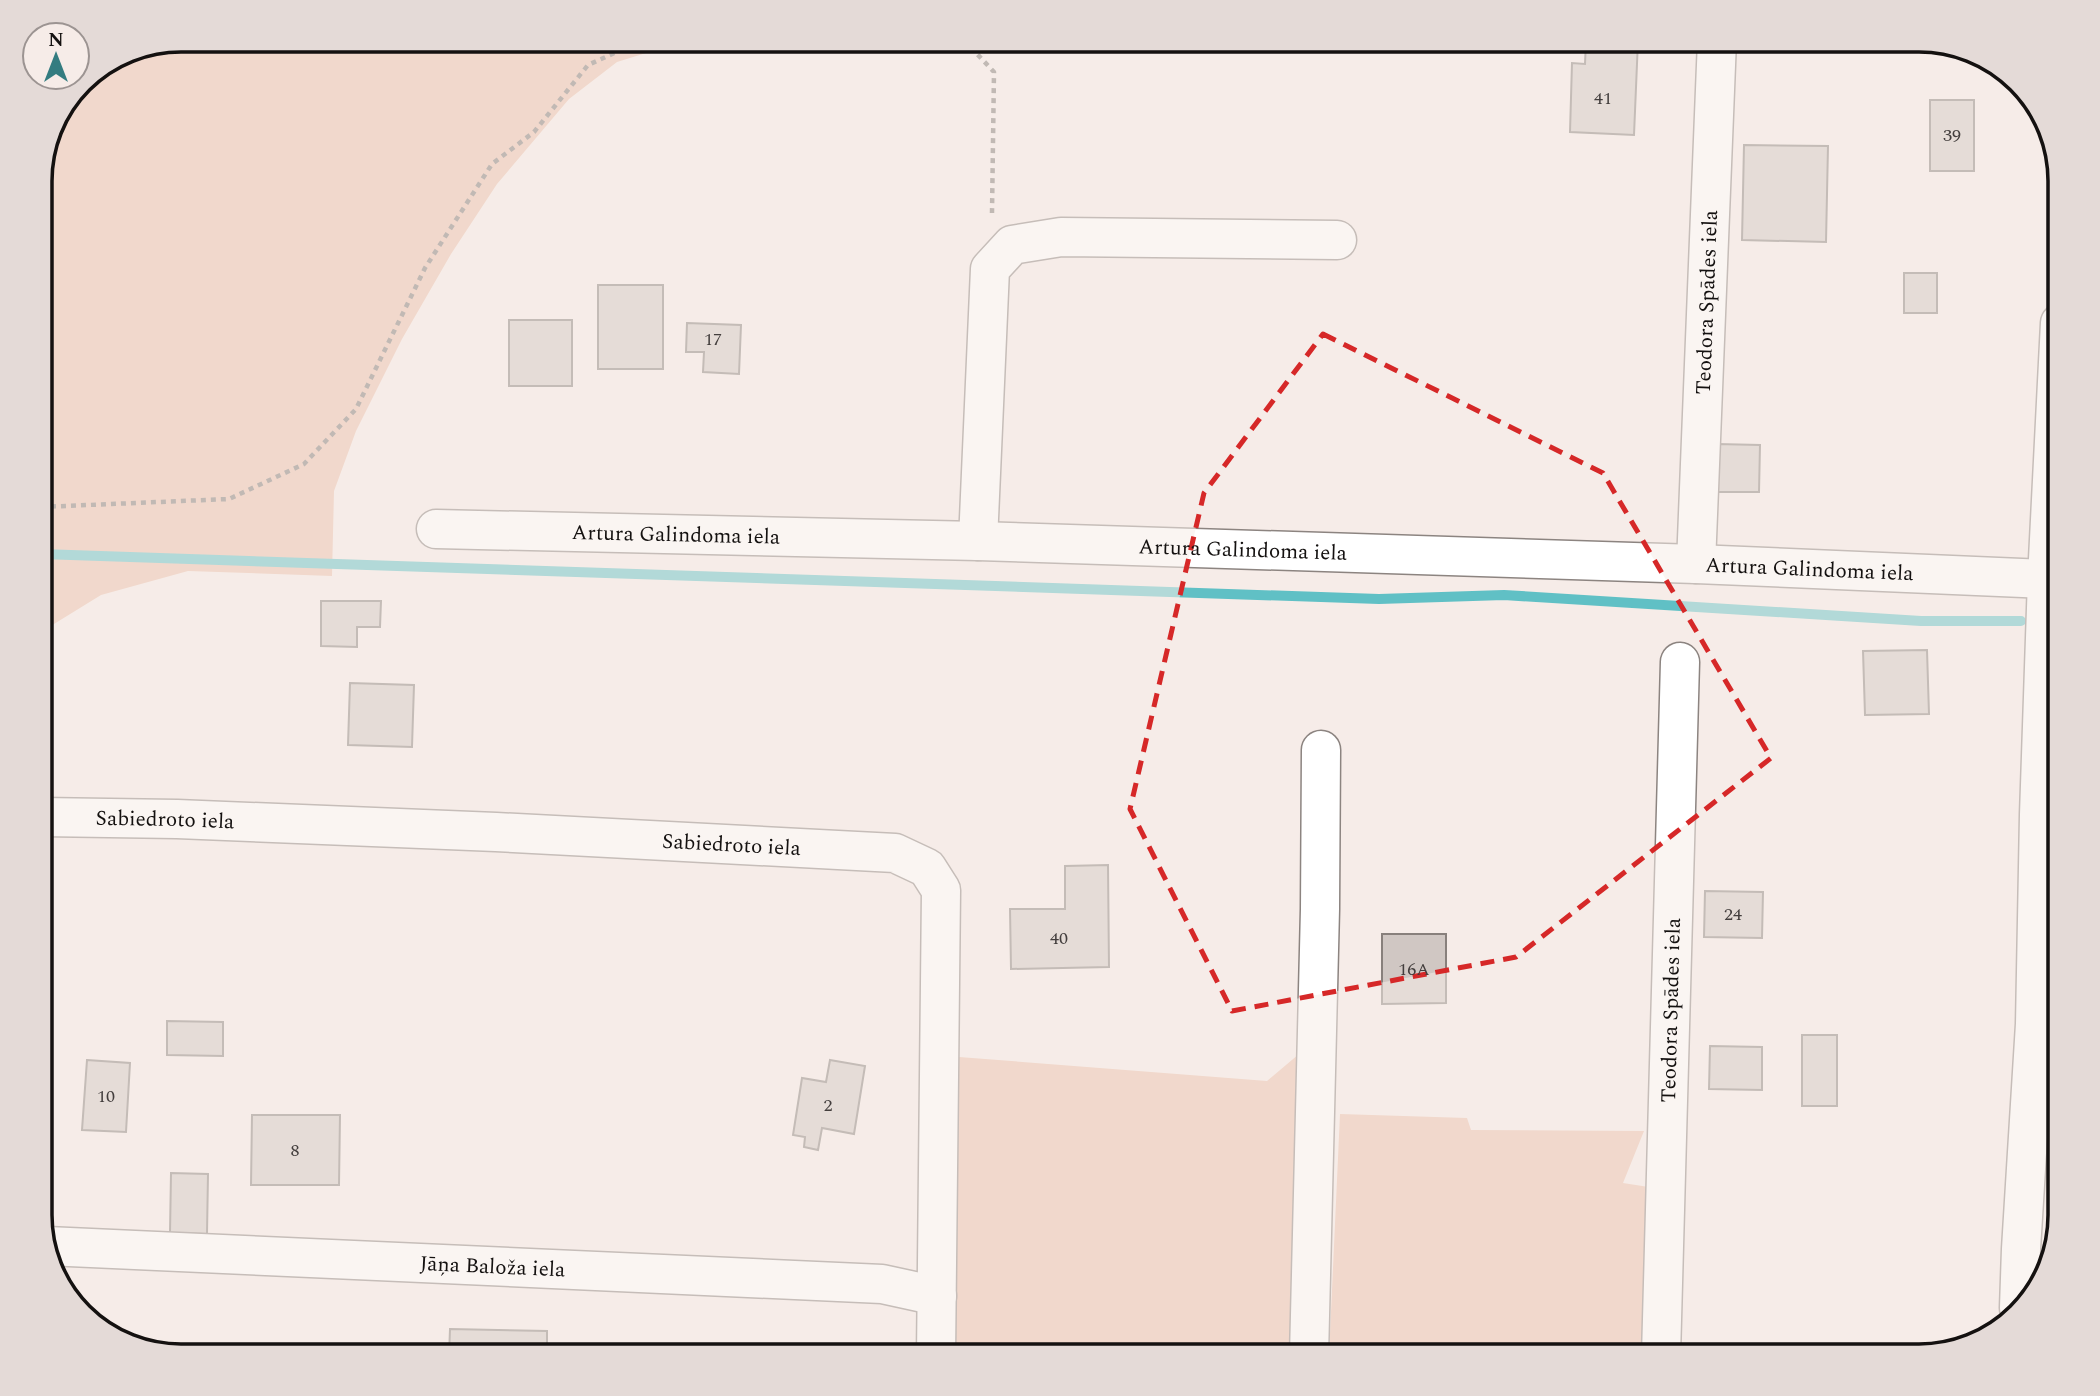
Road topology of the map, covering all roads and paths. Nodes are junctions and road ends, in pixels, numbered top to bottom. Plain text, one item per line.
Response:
1 (617, 52) edge
2 (975, 52) edge
3 (1717, 52) edge
4 (1337, 240) dead end
5 (1012, 245) junction
6 (53, 506) edge
7 (436, 529) dead end
8 (978, 541) junction
9 (2048, 559) edge
10 (1696, 564) junction
11 (2047, 579) junction
12 (1680, 662) dead end
13 (1321, 750) dead end
14 (53, 817) edge
15 (57, 1246) edge
16 (2020, 1293) edge
17 (937, 1296) junction
18 (936, 1344) edge
19 (1309, 1344) edge
20 (1661, 1344) edge

1 - 6 path
2 - 5 path
3 - 10 street, Teodora Spādes iela
4 - 5 street
5 - 8 street
7 - 8 street, Artura Galindoma iela
8 - 10 street, Artura Galindoma iela
9 - 11 street
10 - 11 street, Artura Galindoma iela
11 - 16 street
12 - 20 street, Teodora Spādes iela
13 - 19 street
14 - 17 street, Sabiedroto iela
15 - 17 street, Jāņa Baloža iela
17 - 18 street, Sabiedroto iela

